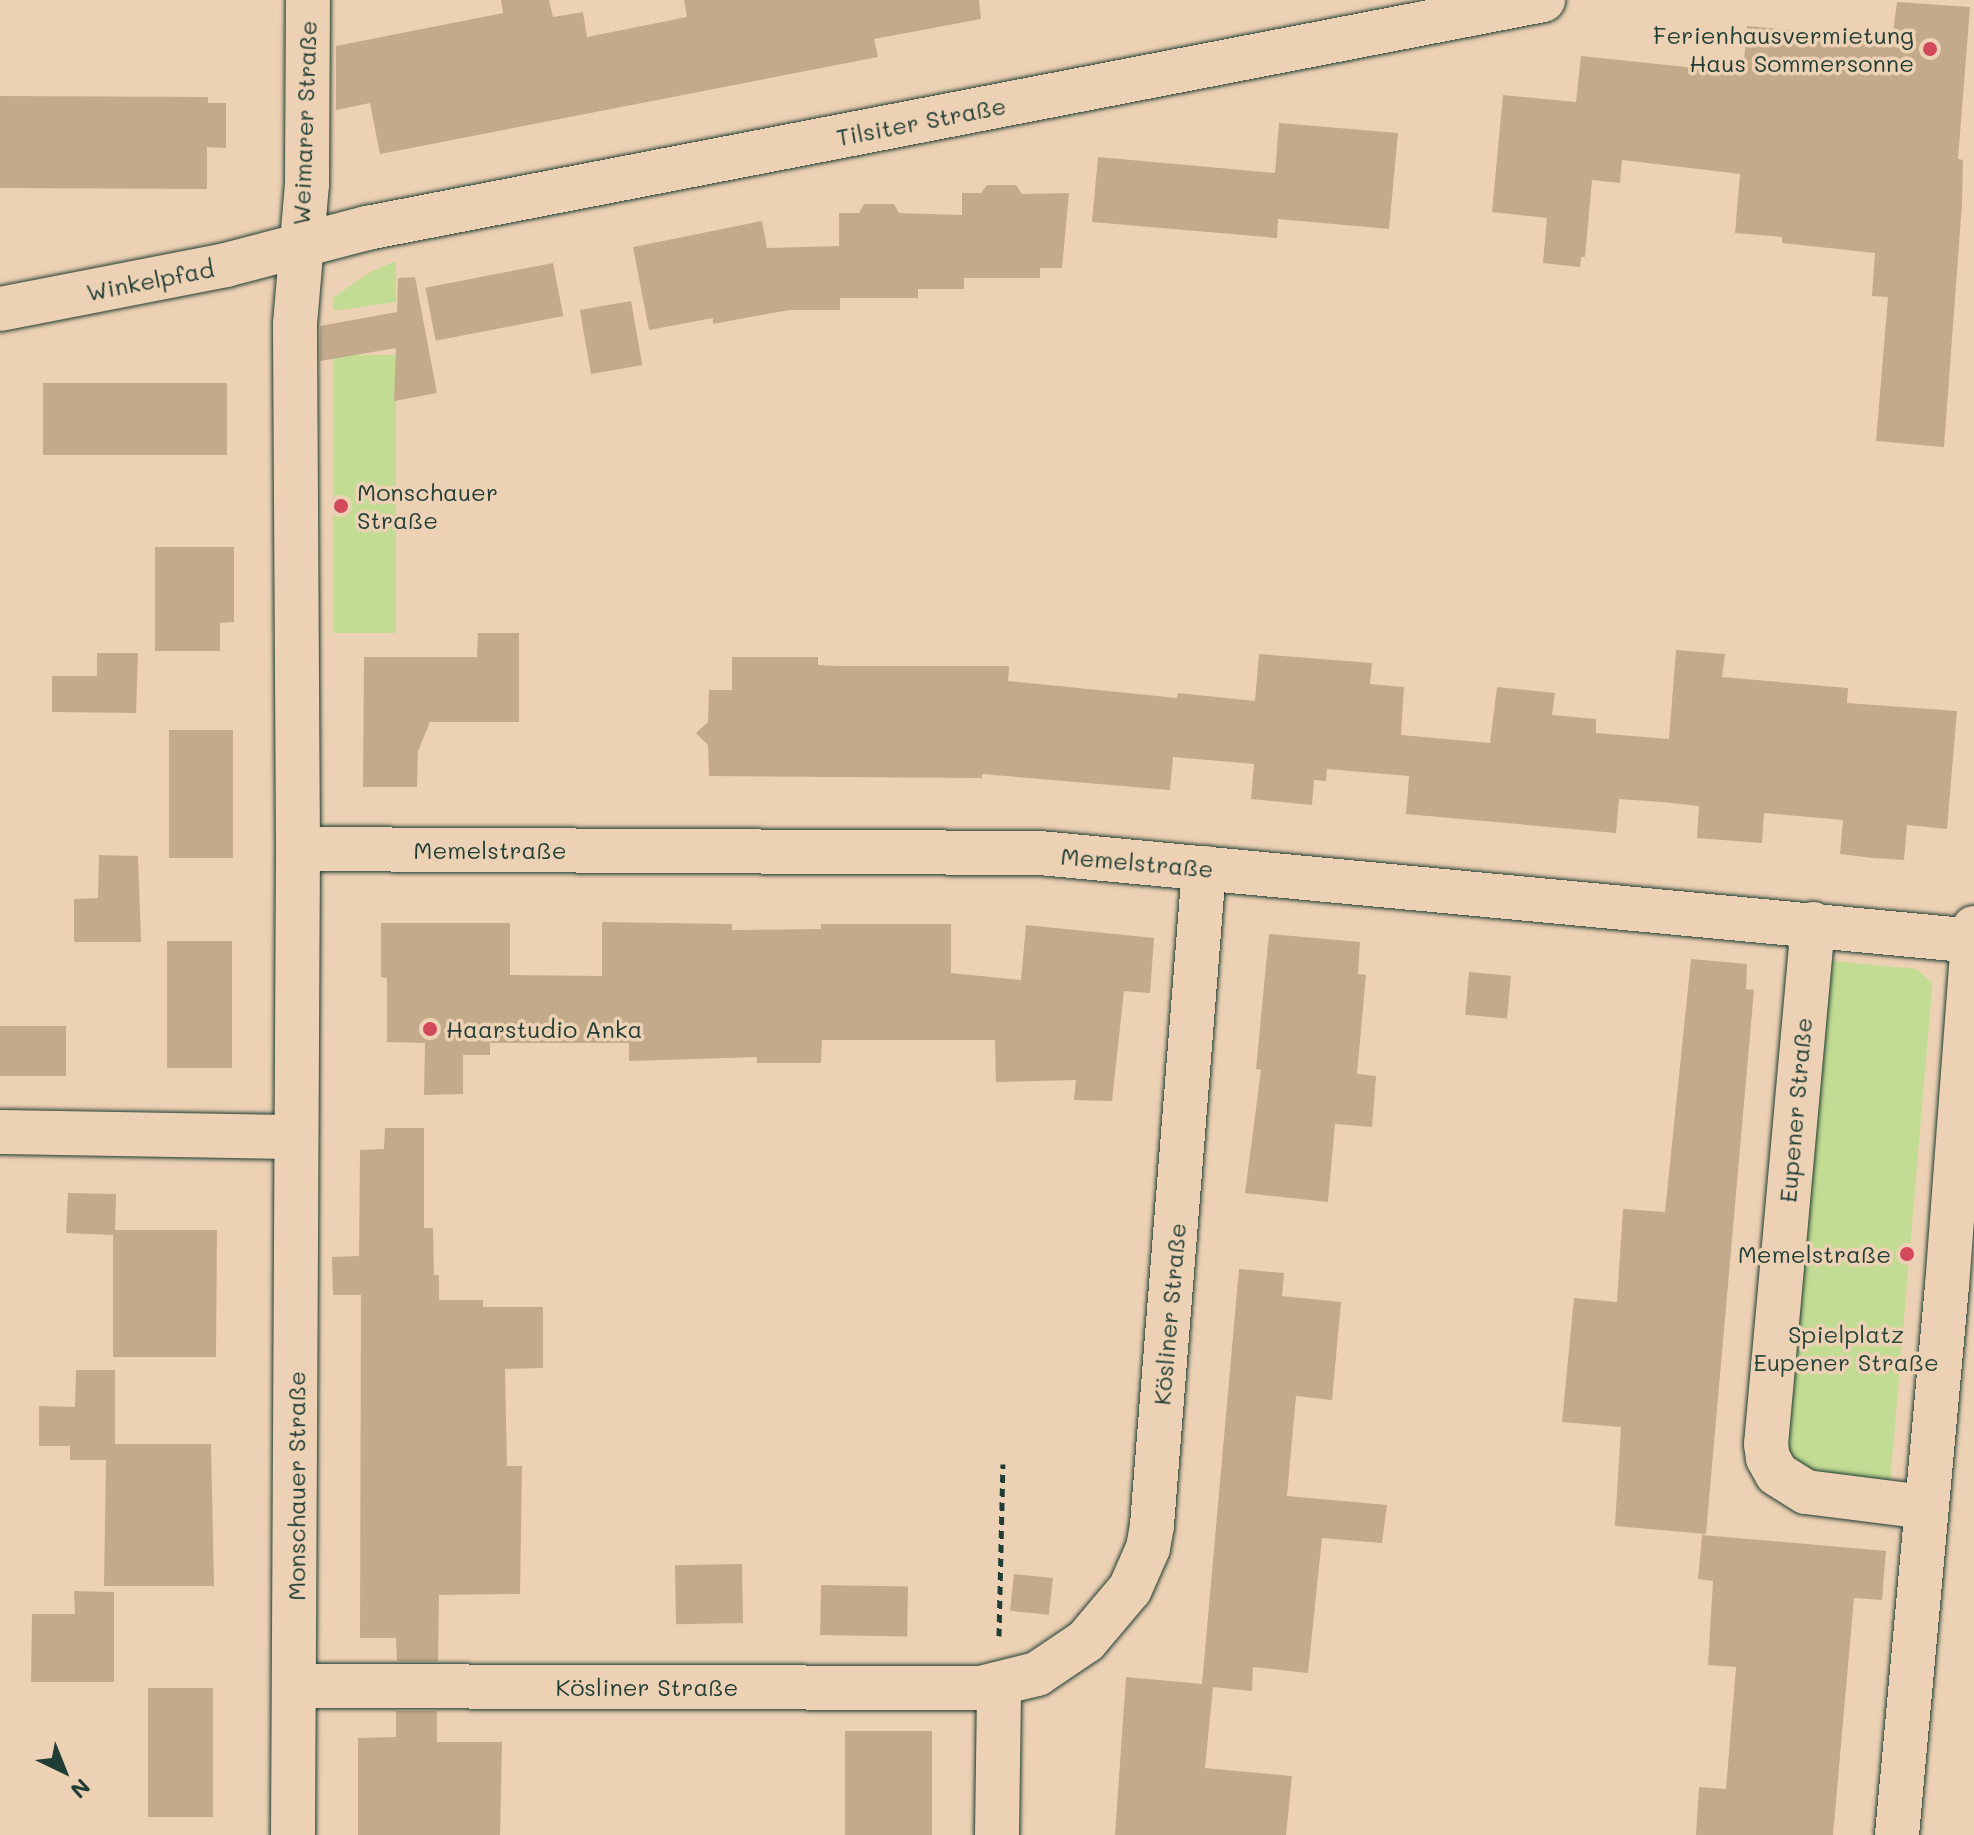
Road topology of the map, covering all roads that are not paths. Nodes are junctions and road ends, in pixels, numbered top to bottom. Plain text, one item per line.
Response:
1 (308, 0) edge
2 (1543, 0) edge
3 (300, 246) junction
4 (0, 309) edge
5 (298, 849) junction
6 (1204, 868) junction
7 (1813, 924) junction
8 (1974, 936) edge
9 (0, 1132) edge
10 (296, 1137) junction
11 (1960, 1286) edge
12 (1925, 1507) junction
13 (999, 1685) junction
14 (296, 1686) junction
15 (293, 1835) edge
16 (997, 1835) edge
17 (1897, 1835) edge

1 - 3 street, Weimarer Straße
2 - 3 street, Tilsiter Straße
3 - 4 street, Winkelpfad
3 - 5 street, Monschauer Straße
5 - 6 street, Memelstraße
5 - 10 street, Monschauer Straße
6 - 7 street, Memelstraße
6 - 13 street, Kösliner Straße
7 - 8 street, Memelstraße
7 - 12 street, Eupener Straße
8 - 11 street
9 - 10 street
10 - 14 street, Monschauer Straße
11 - 12 street
12 - 17 street
13 - 14 street, Kösliner Straße
13 - 16 street
14 - 15 street, Monschauer Straße

